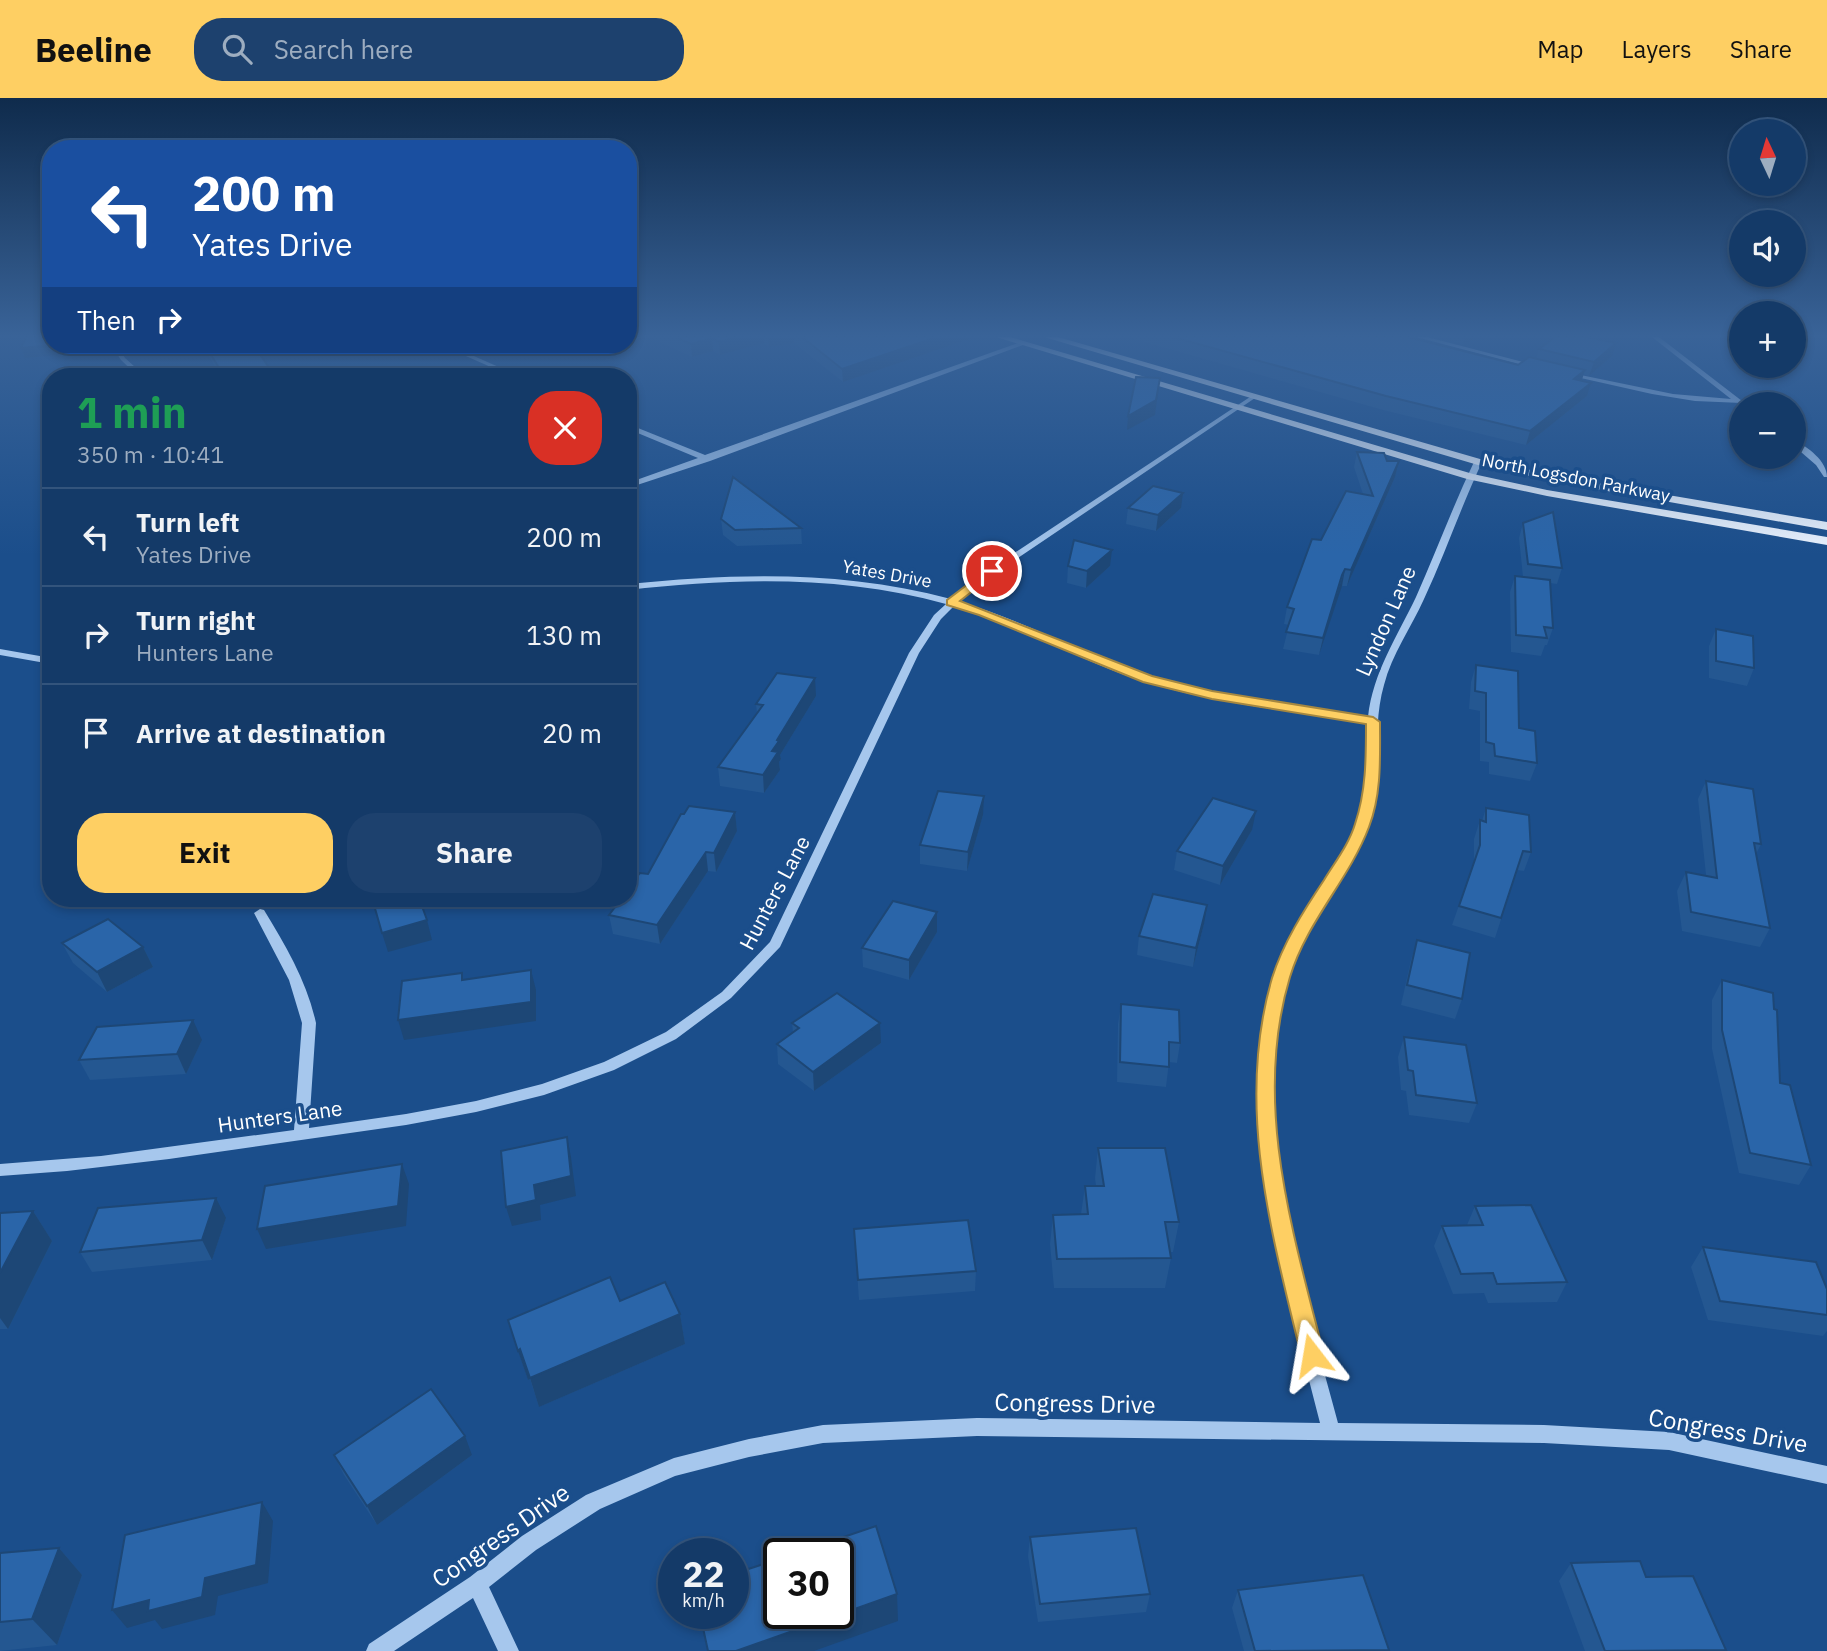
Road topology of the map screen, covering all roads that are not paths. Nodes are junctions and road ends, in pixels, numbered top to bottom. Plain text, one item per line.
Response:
1 (842, 409) edge
2 (1237, 409) edge
3 (1244, 409) edge
4 (1296, 409) edge
5 (637, 429) edge
6 (1806, 450) edge
7 (707, 459) junction
8 (1478, 462) junction
9 (1827, 475) edge
10 (1471, 477) junction
11 (637, 483) edge
12 (1827, 526) edge
13 (1827, 541) edge
14 (637, 586) edge
15 (951, 602) junction
16 (0, 652) edge
17 (42, 659) edge
18 (1373, 722) junction
19 (260, 914) dead end
20 (301, 1134) junction
21 (0, 1170) edge
22 (1331, 1431) junction
23 (1827, 1475) edge
24 (477, 1584) junction
25 (376, 1651) edge
26 (509, 1651) edge

1 - 7 street
2 - 15 street, Hunters Lane
3 - 10 main road, North Logsdon Parkway
4 - 8 main road, North Logsdon Parkway
5 - 7 street
6 - 9 street
7 - 11 street
8 - 10 street, Lyndon Lane
8 - 12 main road, North Logsdon Parkway
10 - 13 main road, North Logsdon Parkway
10 - 18 street, Lyndon Lane
14 - 15 street, Yates Drive
15 - 18 street, Yates Drive
15 - 20 street, Hunters Lane
16 - 17 street
18 - 22 street, Lyndon Lane
19 - 20 street
20 - 21 street, Hunters Lane
22 - 23 street, Congress Drive
22 - 24 street, Congress Drive
24 - 25 street, Congress Drive
24 - 26 street

